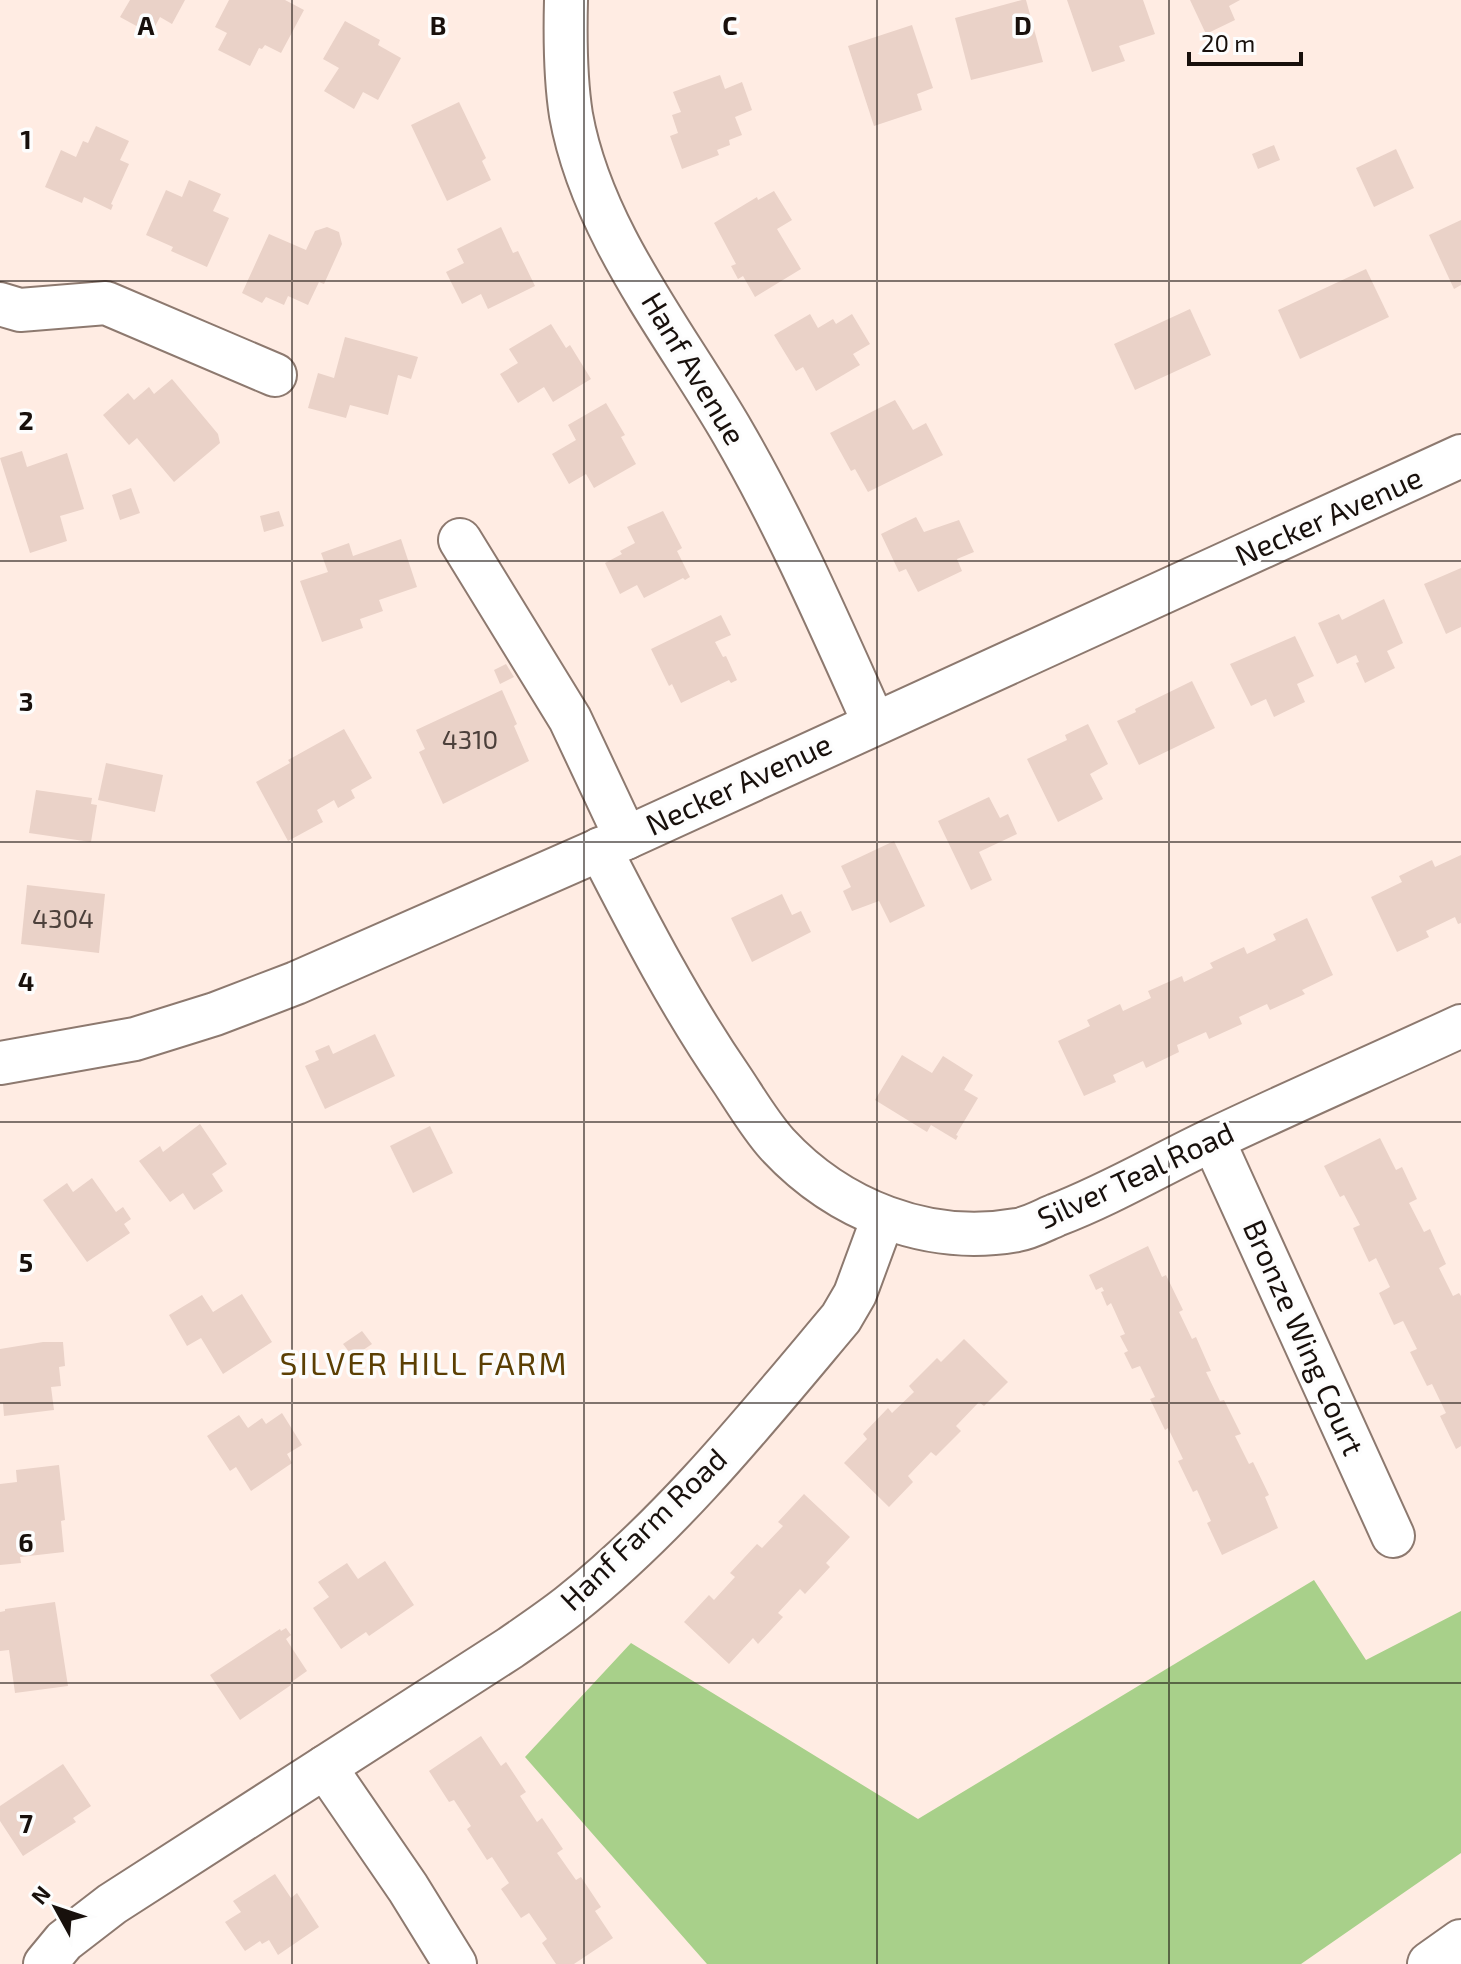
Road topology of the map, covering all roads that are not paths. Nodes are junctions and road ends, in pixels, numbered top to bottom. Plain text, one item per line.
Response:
1 (566, 0) edge
2 (10, 307) edge
3 (275, 375) dead end
4 (1461, 456) edge
5 (460, 540) dead end
6 (874, 723) junction
7 (613, 844) junction
8 (1461, 1026) edge
9 (0, 1063) edge
10 (1213, 1140) junction
11 (883, 1218) junction
12 (1393, 1536) dead end
13 (325, 1767) junction
14 (1461, 1942) edge
15 (45, 1964) edge
16 (455, 1964) edge
17 (1430, 1964) edge

1 - 6 street, Hanf Avenue
2 - 3 street
4 - 6 street, Necker Avenue
5 - 7 street, Silver Teal Road
6 - 7 street, Necker Avenue
7 - 9 street, Necker Avenue
7 - 11 street, Silver Teal Road
8 - 10 street, Silver Teal Road
10 - 11 street, Silver Teal Road
10 - 12 street, Bronze Wing Court
11 - 13 street, Hanf Farm Road
13 - 15 street, Hanf Farm Road
13 - 16 street
14 - 17 highway

